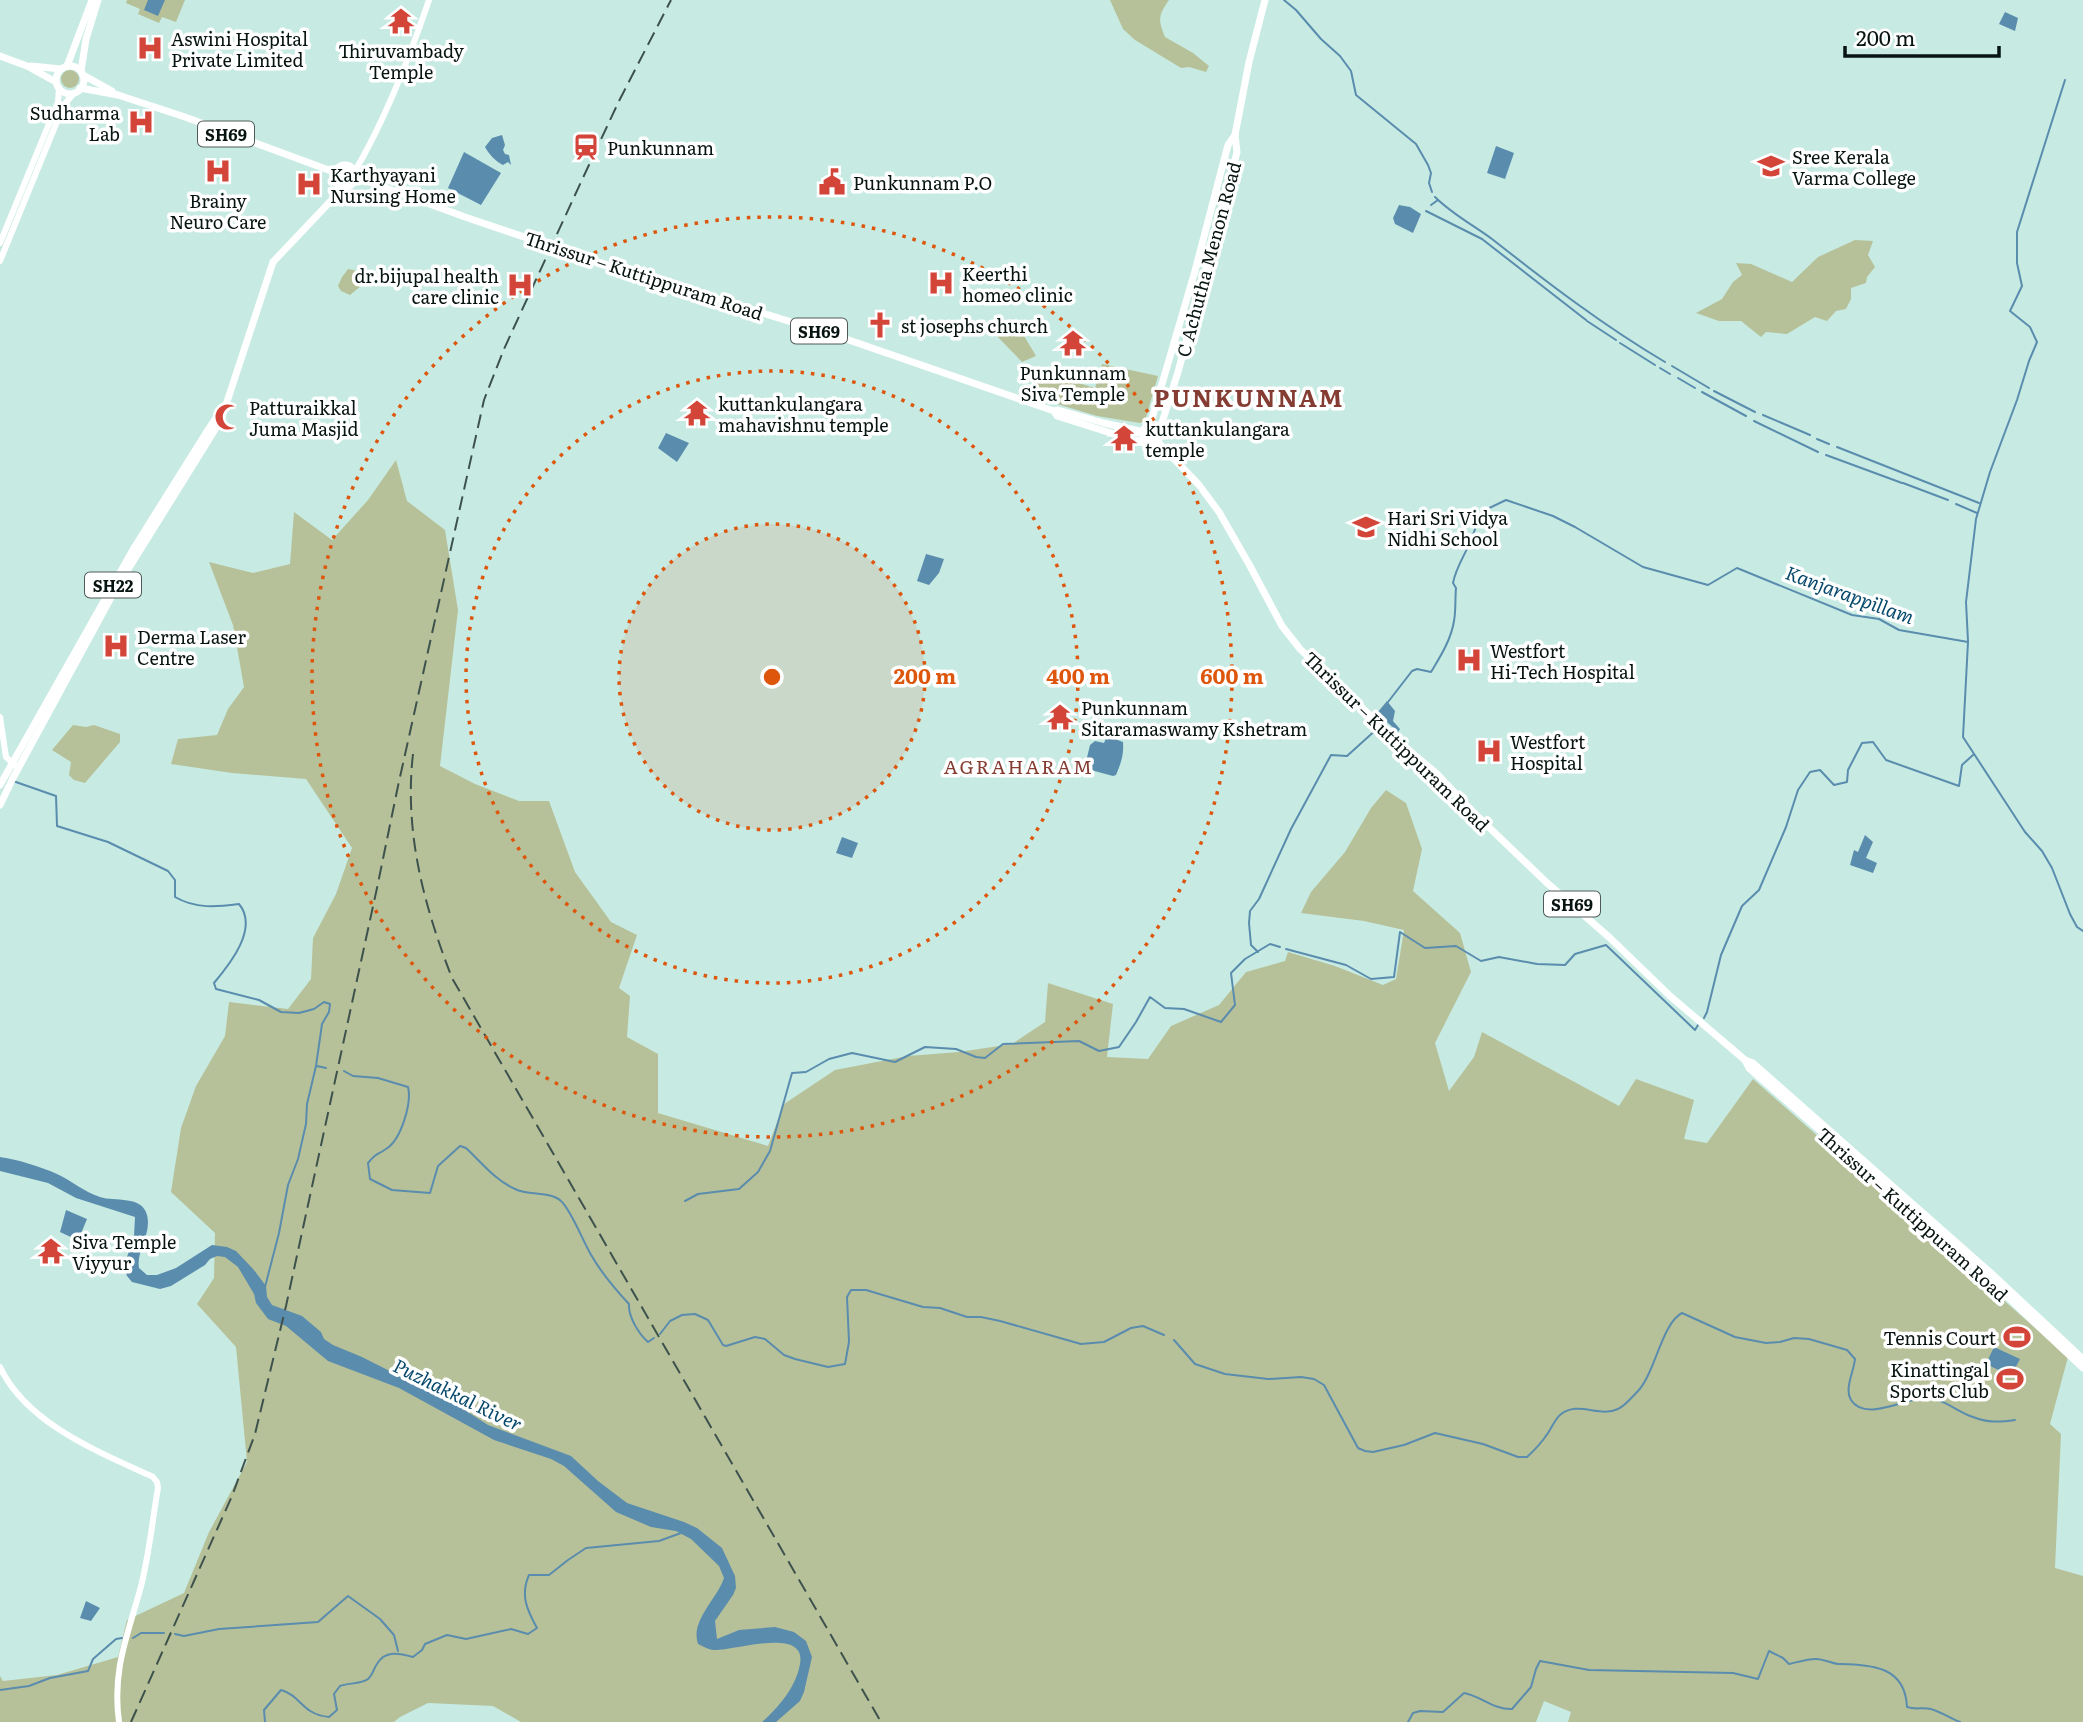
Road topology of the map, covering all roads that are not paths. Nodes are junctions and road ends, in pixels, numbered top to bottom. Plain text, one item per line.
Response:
1 (92, 0) edge
2 (98, 0) edge
3 (429, 0) edge
4 (1265, 0) edge
5 (88, 19) junction
6 (0, 56) edge
7 (27, 66) junction
8 (64, 68) junction
9 (82, 73) junction
10 (58, 85) junction
11 (77, 91) junction
12 (118, 95) junction
13 (1235, 135) junction
14 (334, 172) junction
15 (355, 176) junction
16 (344, 187) junction
17 (0, 243) edge
18 (0, 261) edge
19 (1150, 425) junction
20 (1160, 429) junction
21 (1145, 435) junction
22 (1157, 441) junction
23 (0, 717) edge
24 (15, 765) junction
25 (4, 782) edge
26 (0, 805) edge
27 (1745, 1060) junction
28 (2083, 1359) edge
29 (0, 1367) edge
30 (2083, 1368) edge
31 (119, 1722) edge

1 - 5 main road
2 - 5 main road
3 - 15 main road
4 - 13 main road
5 - 8 main road
5 - 9 main road
6 - 7 main road, SH69
7 - 8 main road, SH69
7 - 10 main road, SH69
8 - 9 main road, SH69
8 - 10 main road
9 - 11 main road
9 - 12 main road, SH69
10 - 11 main road, SH69
10 - 17 main road
11 - 12 main road, SH69
11 - 18 main road
12 - 14 main road, SH69
13 - 19 main road, C Achutha Menon Road
13 - 20 main road, C Achutha Menon Road
14 - 15 main road, SH69
14 - 16 main road
15 - 16 main road
15 - 21 main road, Thrissur – Kuttippuram Road / SH69
16 - 24 main road, SH22
19 - 20 main road
19 - 21 main road
20 - 22 main road
21 - 22 main road, Thrissur – Kuttippuram Road / SH69
22 - 27 main road, Thrissur – Kuttippuram Road / SH69
23 - 24 main road
24 - 25 main road, SH22
25 - 26 main road, SH22
27 - 28 main road, Thrissur – Kuttippuram Road
27 - 30 main road, Thrissur – Kuttippuram Road / SH69
29 - 31 main road

